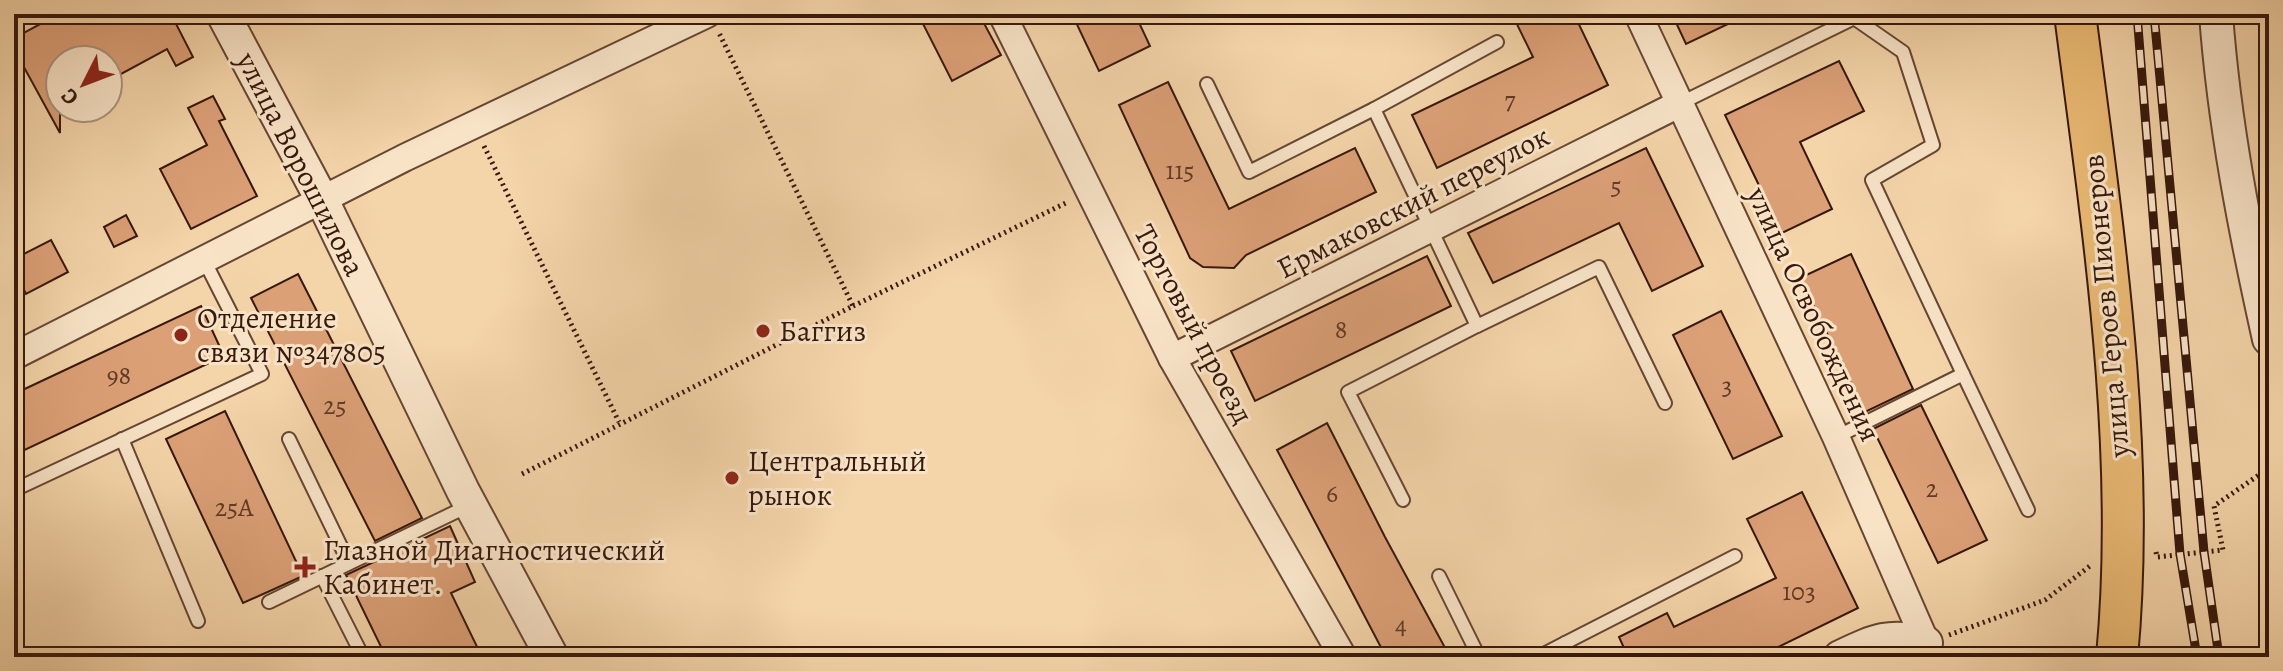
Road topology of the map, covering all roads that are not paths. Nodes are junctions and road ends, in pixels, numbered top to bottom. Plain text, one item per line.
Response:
1 (223, 14) edge
2 (1002, 14) edge
3 (1638, 14) edge
4 (2075, 14) edge
5 (2216, 14) edge
6 (1853, 16) edge
7 (712, 21) edge
8 (1497, 42) dead end
9 (1207, 84) dead end
10 (1681, 103) junction
11 (1374, 109) junction
12 (322, 200) junction
13 (1430, 229) junction
14 (204, 260) junction
15 (1477, 326) junction
16 (2269, 339) edge
17 (14, 356) edge
18 (1172, 358) junction
19 (1963, 374) junction
20 (1665, 403) dead end
21 (1836, 437) junction
22 (122, 439) junction
23 (289, 439) dead end
24 (14, 490) edge
25 (1403, 500) dead end
26 (470, 505) junction
27 (2028, 510) dead end
28 (1735, 556) dead end
29 (349, 563) junction
30 (322, 576) junction
31 (1439, 576) dead end
32 (2122, 599) junction
33 (269, 602) dead end
34 (198, 621) dead end
35 (1565, 643) junction
36 (1931, 652) edge
37 (363, 657) edge
38 (552, 657) edge
39 (1343, 657) edge
40 (1479, 657) edge
41 (1538, 657) edge
42 (1572, 657) edge
43 (1840, 657) edge
44 (2105, 657) edge
45 (2117, 657) edge

1 - 12 street, улица Ворошилова
2 - 18 street, Торговый проезд
3 - 10 street, улица Освобождения
4 - 32 main road, улица Героев Пионеров
5 - 16 street
6 - 10 lane
6 - 19 lane
7 - 12 street
8 - 11 lane
9 - 11 lane
10 - 13 street, Ермаковский переулок
10 - 21 street, улица Освобождения
11 - 13 lane
12 - 14 street
12 - 26 street, улица Ворошилова
13 - 15 lane
13 - 18 street, Ермаковский переулок
14 - 17 street
14 - 22 lane
15 - 20 lane
15 - 25 lane
18 - 39 street, Торговый проезд
19 - 21 lane
19 - 27 lane
21 - 36 street, улица Освобождения
22 - 24 lane
22 - 34 lane
23 - 29 lane
26 - 29 lane
26 - 38 street, улица Ворошилова
28 - 35 lane
29 - 30 lane
30 - 33 lane
30 - 37 lane
31 - 40 lane
32 - 44 main road, улица Героев Пионеров
32 - 45 main road, улица Героев Пионеров
35 - 41 lane
35 - 42 lane
36 - 43 street

